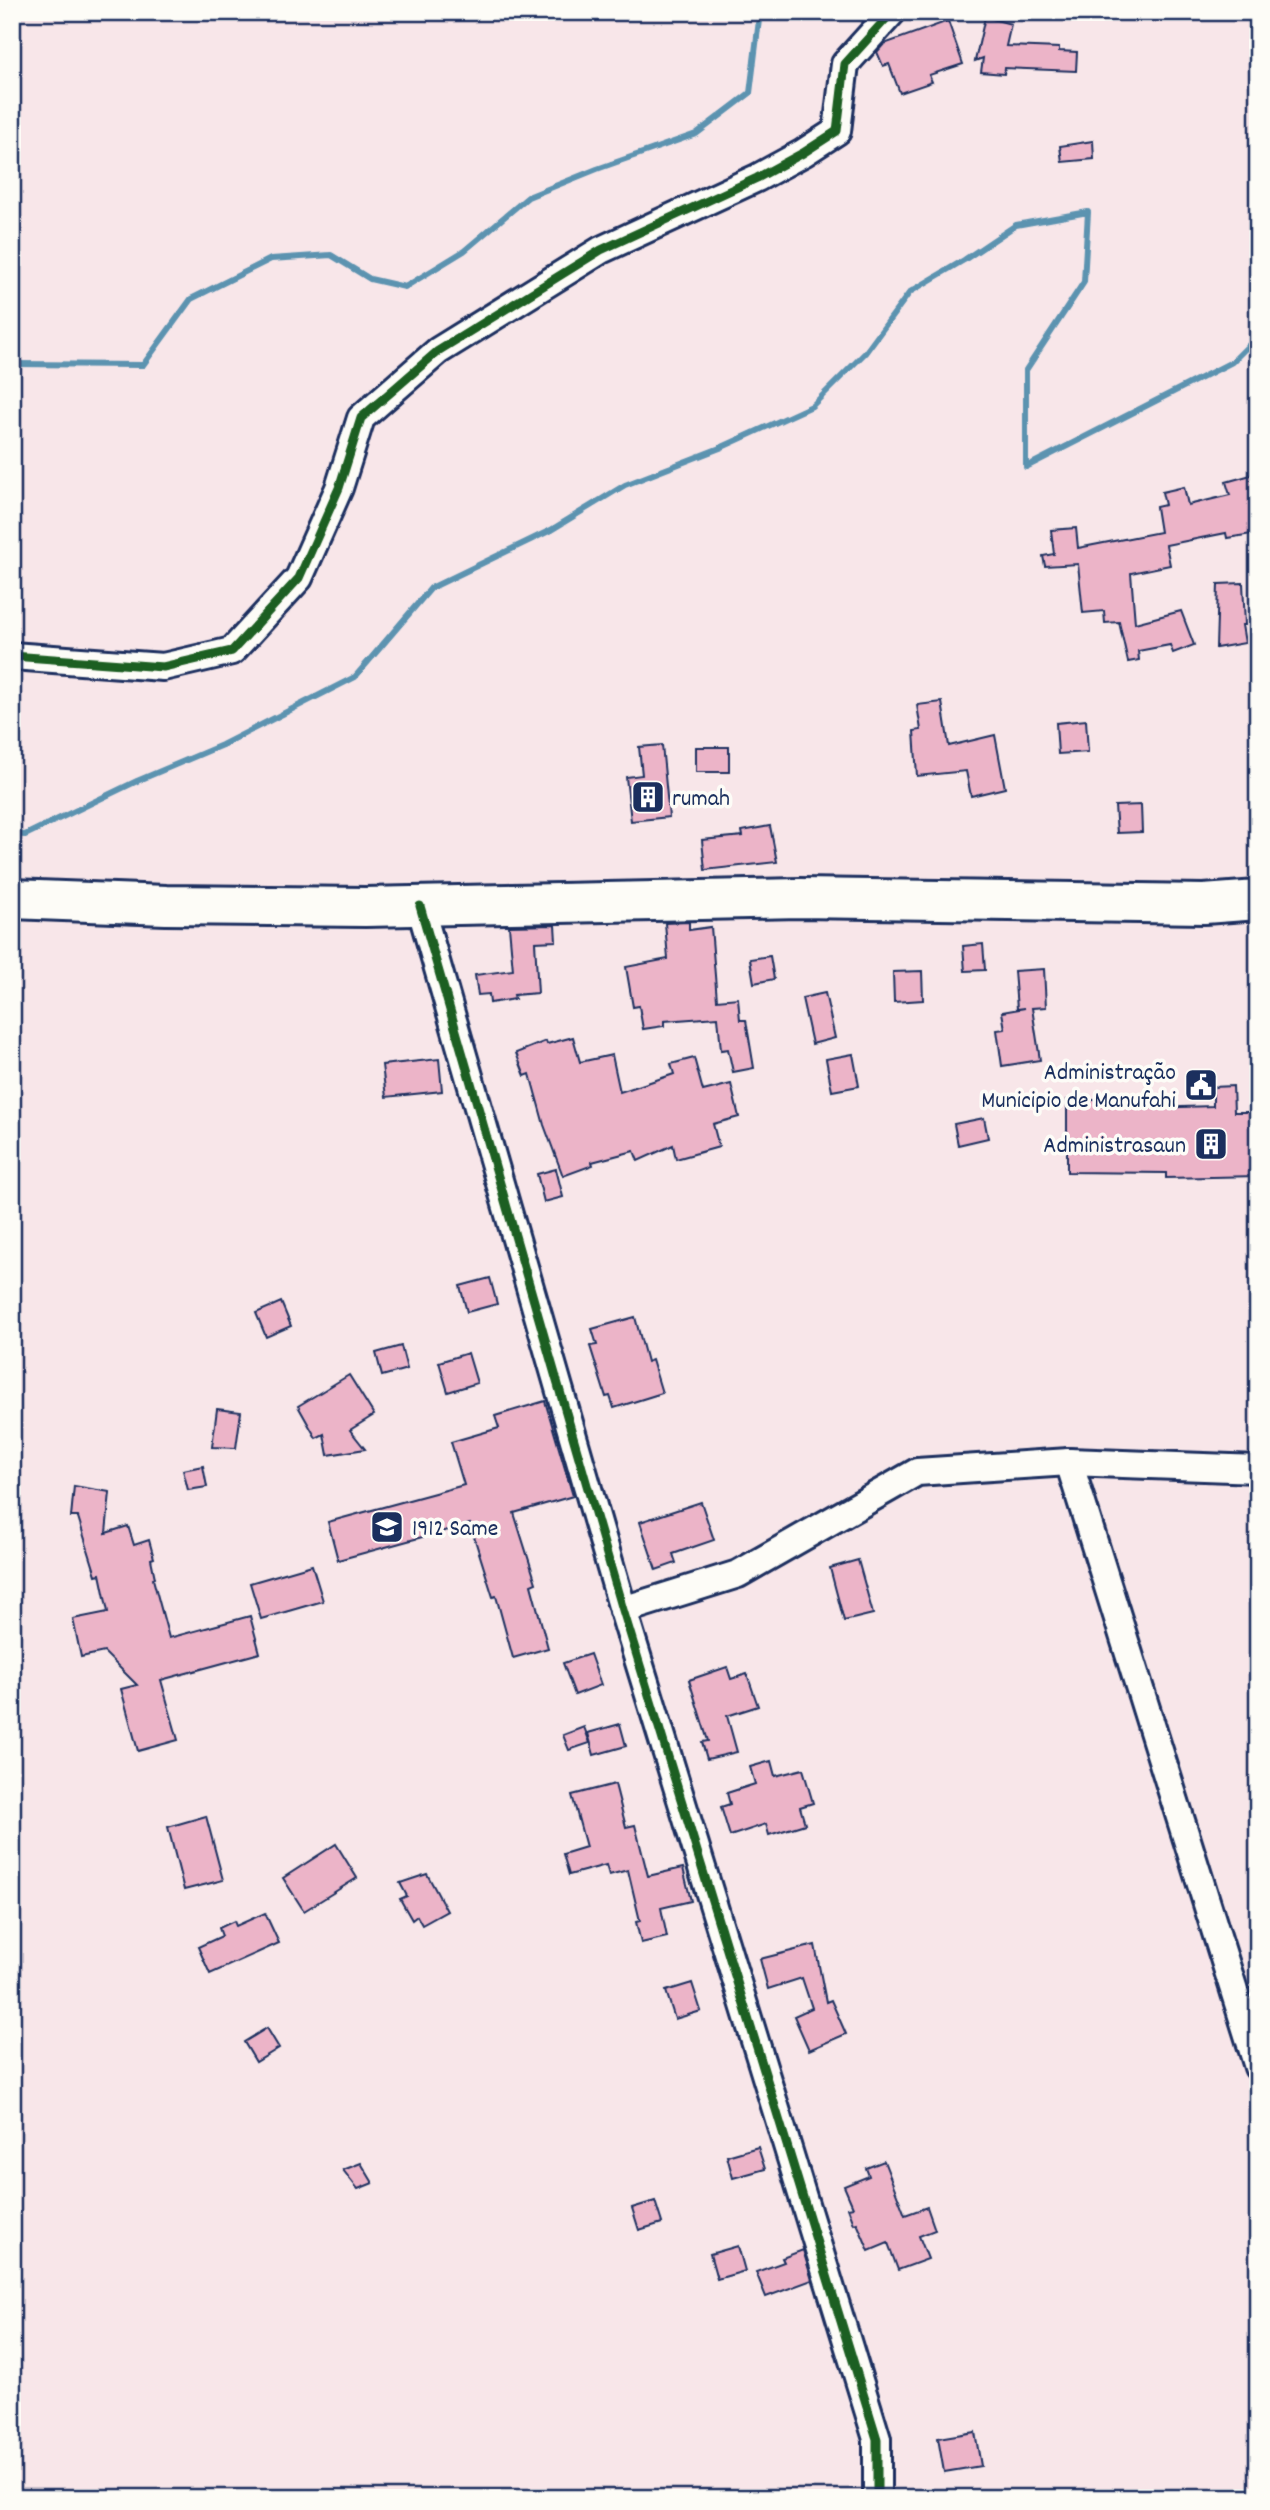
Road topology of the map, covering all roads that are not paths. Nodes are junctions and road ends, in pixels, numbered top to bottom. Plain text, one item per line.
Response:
1 (892, 12) edge
2 (12, 656) edge
3 (12, 899) edge
4 (1258, 900) edge
5 (420, 906) junction
6 (1069, 1462) junction
7 (1258, 1469) edge
8 (623, 1610) junction
9 (1258, 2067) edge
10 (877, 2498) edge

1 - 2 street
3 - 5 main road
4 - 5 main road
5 - 8 street
6 - 7 street
6 - 8 street
6 - 9 street
8 - 10 street

